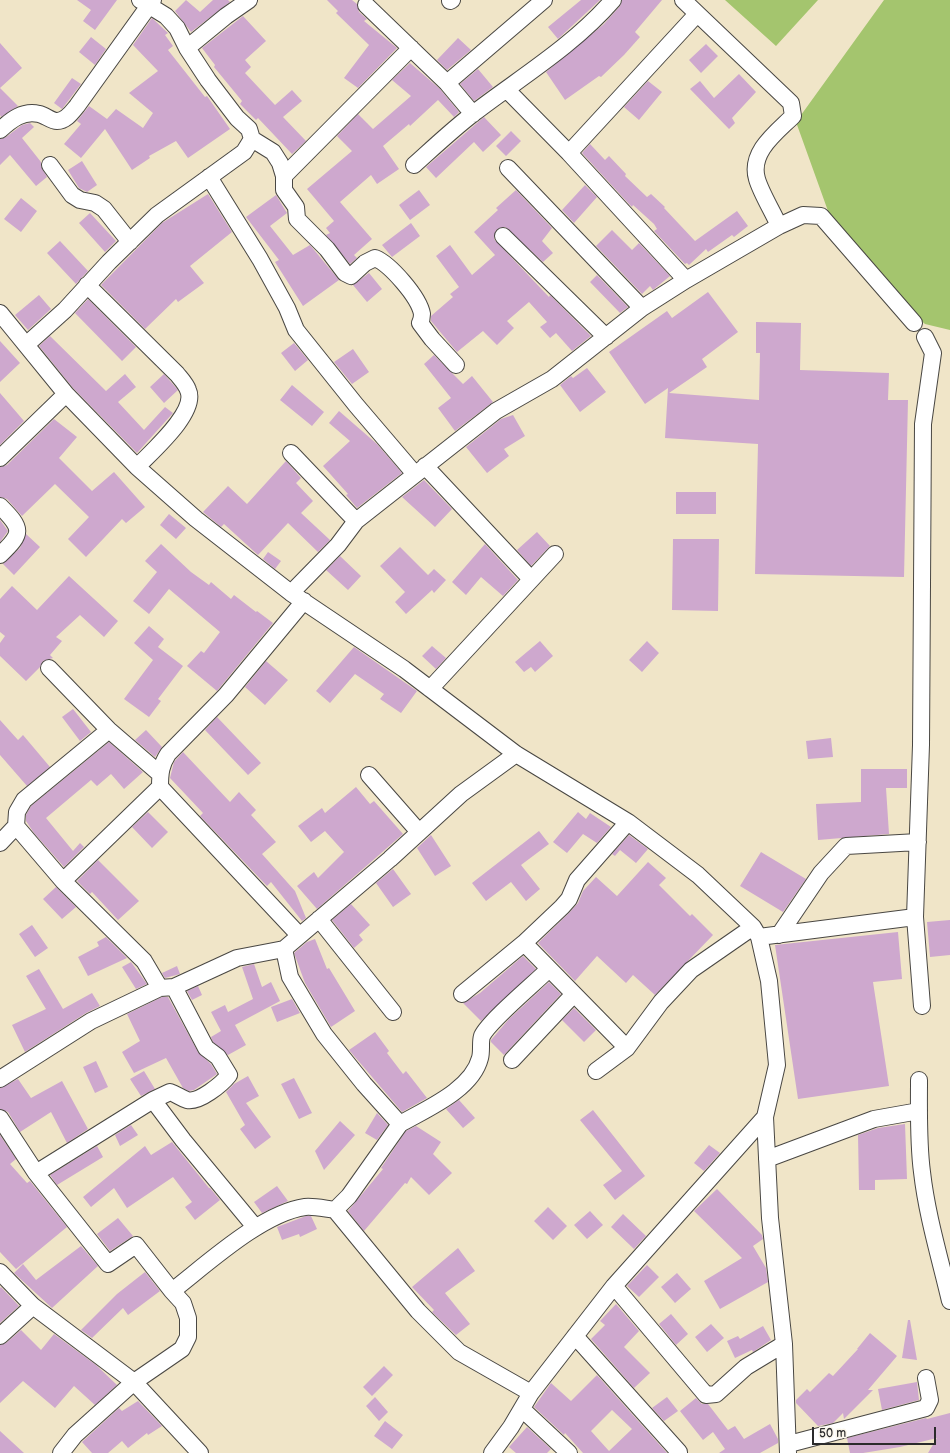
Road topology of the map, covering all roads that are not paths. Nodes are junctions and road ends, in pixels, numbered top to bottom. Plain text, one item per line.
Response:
1 (249, 0) edge
2 (544, 0) edge
3 (613, 0) edge
4 (683, 0) edge
5 (148, 1) edge
6 (366, 5) dead end
7 (697, 14) junction
8 (187, 48) junction
9 (411, 48) junction
10 (447, 83) junction
11 (507, 90) junction
12 (473, 114) junction
13 (0, 130) edge
14 (252, 139) junction
15 (568, 153) junction
16 (50, 165) dead end
17 (414, 165) dead end
18 (508, 168) dead end
19 (284, 176) junction
20 (209, 177) junction
21 (779, 226) junction
22 (503, 236) dead end
23 (130, 242) junction
24 (686, 280) junction
25 (87, 285) junction
26 (642, 308) junction
27 (0, 313) edge
28 (914, 323) dead end
29 (606, 337) junction
30 (925, 337) dead end
31 (26, 345) junction
32 (456, 365) dead end
33 (66, 394) junction
34 (291, 453) dead end
35 (0, 458) edge
36 (137, 467) junction
37 (419, 470) junction
38 (0, 506) edge
39 (356, 520) junction
40 (555, 554) dead end
41 (0, 555) edge
42 (531, 579) junction
43 (298, 597) junction
44 (49, 668) dead end
45 (430, 689) junction
46 (109, 730) junction
47 (516, 754) junction
48 (368, 775) dead end
49 (160, 780) junction
50 (628, 822) junction
51 (16, 826) junction
52 (420, 832) junction
53 (918, 842) junction
54 (0, 844) edge
55 (63, 881) junction
56 (915, 917) junction
57 (319, 920) junction
58 (756, 932) junction
59 (299, 935) junction
60 (779, 935) junction
61 (524, 943) junction
62 (284, 949) junction
63 (549, 969) junction
64 (167, 987) junction
65 (462, 994) dead end
66 (574, 994) junction
67 (922, 1006) dead end
68 (393, 1012) dead end
69 (627, 1048) junction
70 (512, 1060) dead end
71 (596, 1071) dead end
72 (0, 1079) edge
73 (920, 1080) dead end
74 (153, 1100) junction
75 (919, 1111) junction
76 (765, 1117) junction
77 (0, 1118) edge
78 (400, 1124) junction
79 (767, 1160) junction
80 (36, 1173) junction
81 (335, 1210) junction
82 (255, 1227) junction
83 (0, 1272) edge
84 (614, 1286) junction
85 (172, 1291) junction
86 (950, 1301) edge
87 (33, 1306) junction
88 (0, 1336) edge
89 (575, 1336) junction
90 (784, 1344) junction
91 (926, 1378) dead end
92 (134, 1382) junction
93 (532, 1393) junction
94 (522, 1408) junction
95 (789, 1448) edge
96 (679, 1452) dead end
97 (61, 1453) edge
98 (200, 1453) edge
99 (492, 1453) edge
100 (569, 1453) edge

1 - 8 street
2 - 10 street
3 - 11 street
4 - 7 street
5 - 8 street
5 - 13 street
6 - 9 street
7 - 15 street
7 - 21 street
8 - 14 street
9 - 10 street
9 - 19 street
10 - 12 street
11 - 12 street
11 - 15 street
12 - 17 street
14 - 19 street
14 - 20 street
15 - 24 street
16 - 23 street
18 - 26 street
19 - 32 street
20 - 23 street
20 - 37 street
21 - 24 street
21 - 28 street
22 - 29 street
23 - 25 street
24 - 26 street
25 - 31 street
25 - 36 street
26 - 29 street
27 - 31 street
29 - 37 street
30 - 53 street
31 - 33 street
33 - 35 street
33 - 36 street
34 - 39 street
36 - 43 street
37 - 39 street
37 - 42 street
38 - 41 street
39 - 43 street
40 - 42 street
42 - 45 street
43 - 45 street
43 - 49 street
44 - 46 street
45 - 47 street
46 - 49 street
46 - 51 street
47 - 50 street
47 - 52 street
48 - 52 street
49 - 55 street
49 - 59 street
50 - 58 street
50 - 61 street
51 - 54 street
51 - 55 street
52 - 57 street
53 - 56 street
53 - 60 street
55 - 64 street
56 - 60 street
56 - 67 street
57 - 59 street
57 - 68 street
58 - 60 street
58 - 69 street
58 - 76 street
59 - 62 street
61 - 63 street
61 - 65 street
62 - 64 street
62 - 78 street
63 - 66 street
63 - 78 street
64 - 72 street
64 - 74 street
66 - 69 street
66 - 70 street
69 - 71 street
73 - 75 street
74 - 80 street
74 - 82 street
75 - 79 street
75 - 86 street
76 - 79 street
76 - 84 street
77 - 80 street
78 - 81 street
79 - 90 street
80 - 85 street
81 - 82 street
81 - 93 street
82 - 85 street
83 - 87 street
84 - 89 street
84 - 90 street
85 - 92 street
87 - 88 street
87 - 92 street
89 - 93 street
89 - 96 street
90 - 95 street
91 - 95 street
92 - 97 street
92 - 98 street
93 - 94 street
94 - 99 street
94 - 100 street

